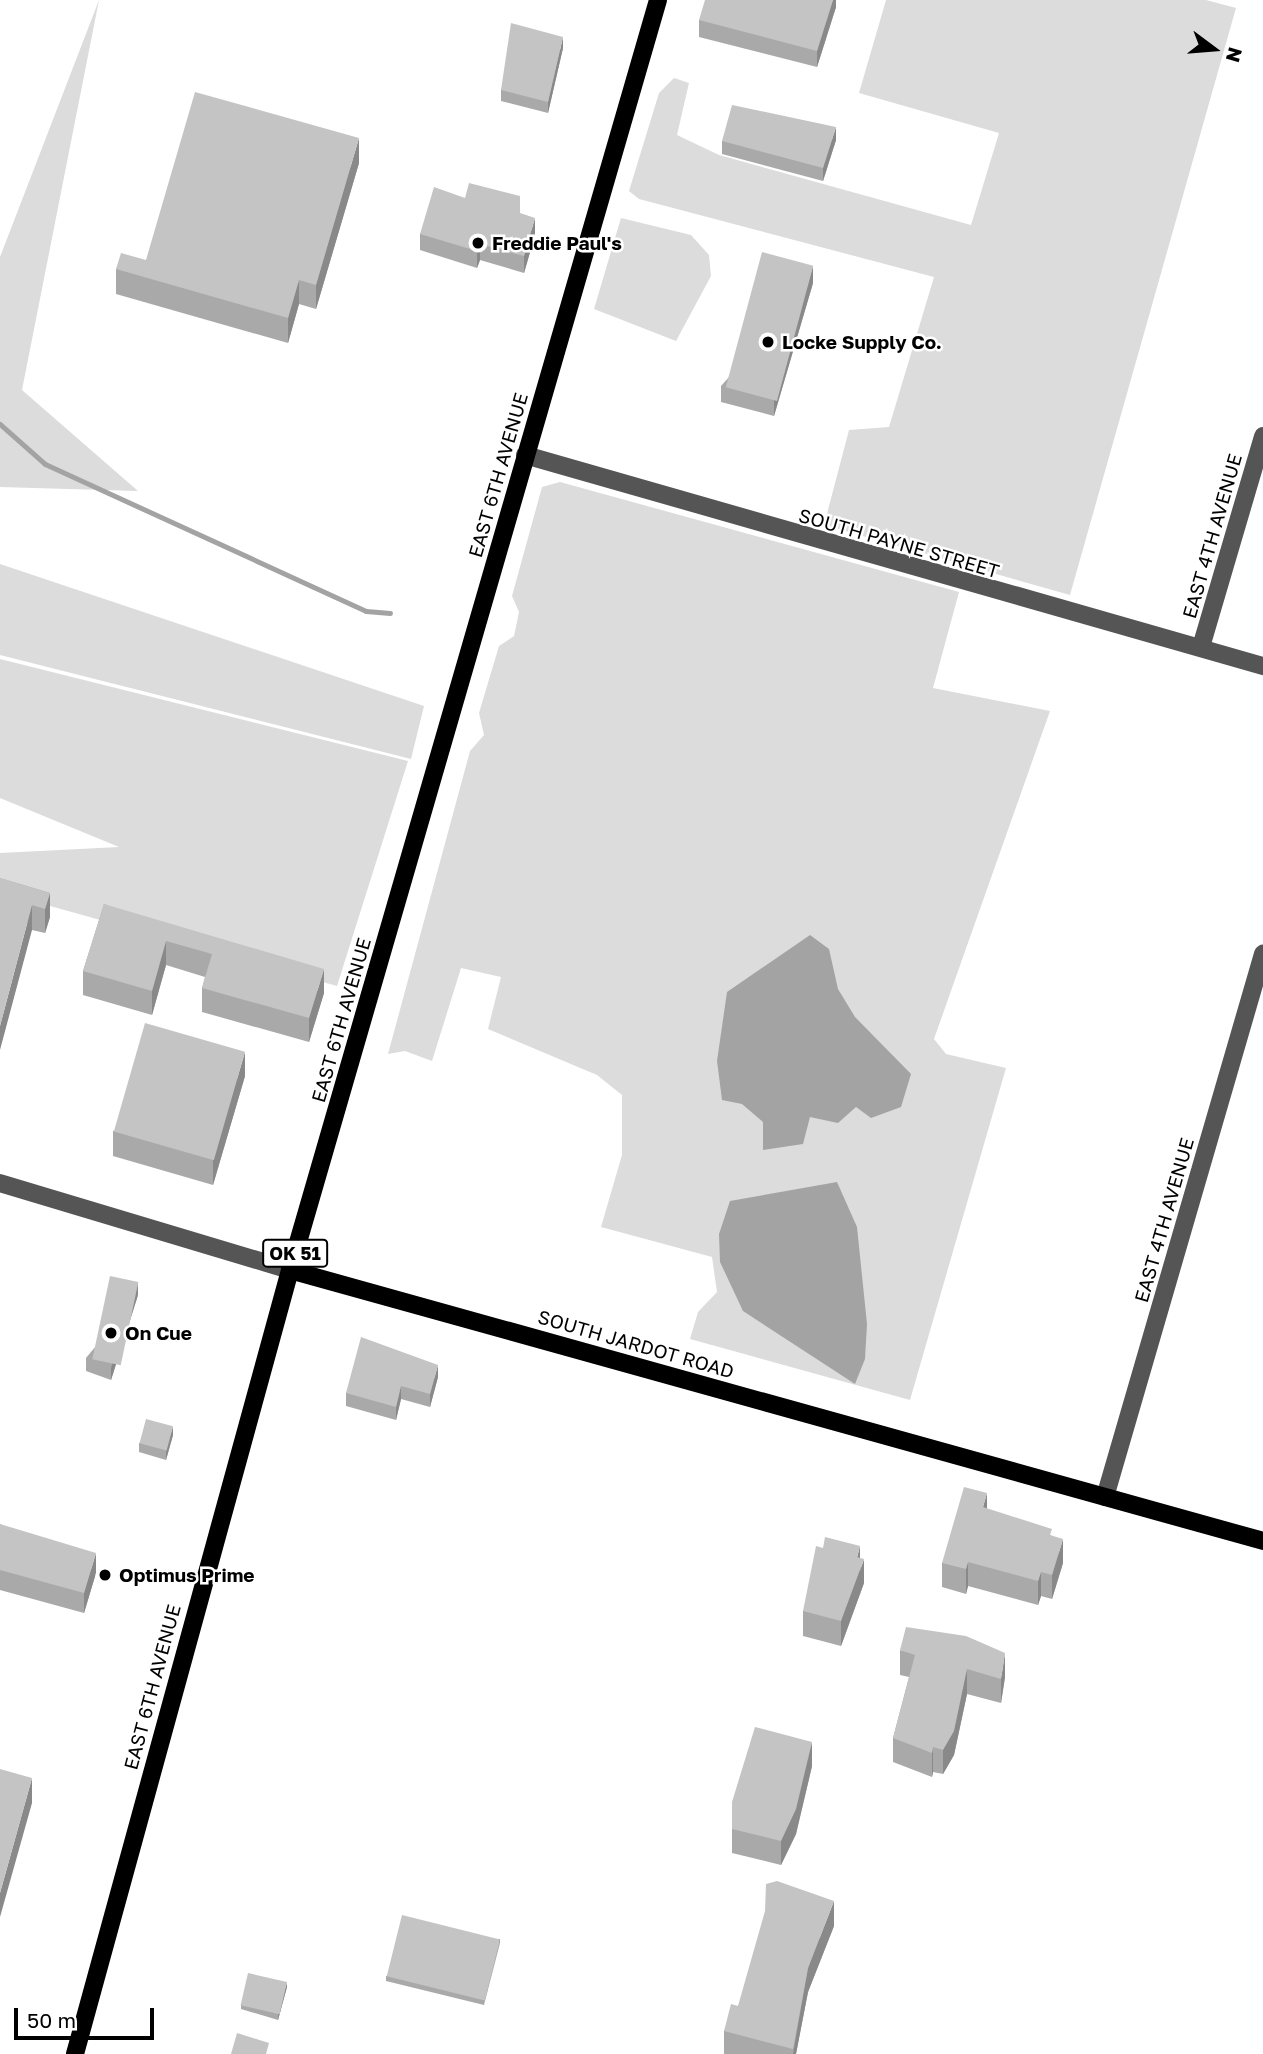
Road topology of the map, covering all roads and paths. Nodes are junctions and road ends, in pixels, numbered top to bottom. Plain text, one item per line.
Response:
1 (658, 0) edge
2 (1263, 436) edge
3 (525, 455) junction
4 (1201, 647) junction
5 (1263, 666) edge
6 (1263, 954) edge
7 (0, 1183) edge
8 (290, 1269) junction
9 (1105, 1497) junction
10 (1263, 1541) edge
11 (75, 2054) edge

1 - 3 main road, EAST 6TH AVENUE / OK 51
2 - 4 street, EAST 4TH AVENUE
3 - 4 street, SOUTH PAYNE STREET
3 - 8 main road, EAST 6TH AVENUE / OK 51
4 - 5 street, SOUTH PAYNE STREET
6 - 9 street, EAST 4TH AVENUE
7 - 8 street, SOUTH JARDOT ROAD
8 - 9 main road, SOUTH JARDOT ROAD
8 - 11 main road, EAST 6TH AVENUE / OK 51
9 - 10 main road, SOUTH JARDOT ROAD

